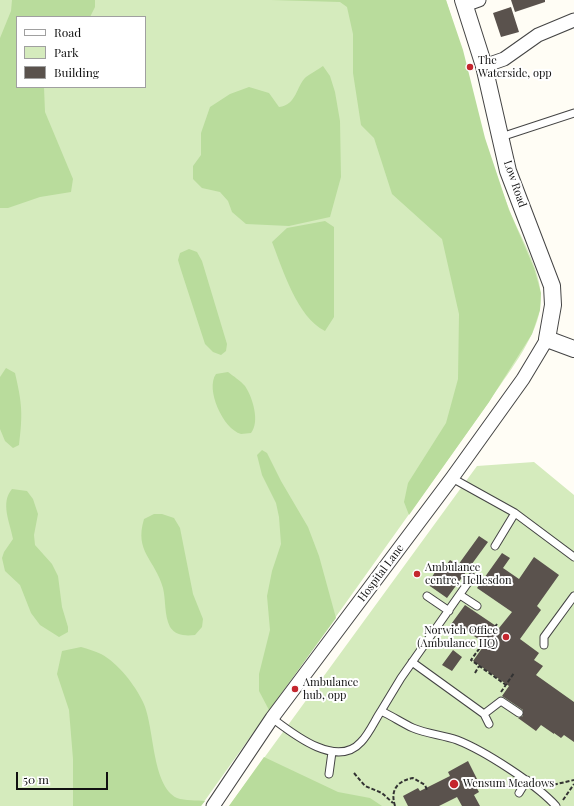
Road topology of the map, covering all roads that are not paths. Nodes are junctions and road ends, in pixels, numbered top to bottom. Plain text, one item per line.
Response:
1 (469, 2) edge
2 (574, 20) edge
3 (484, 66) junction
4 (574, 113) edge
5 (501, 137) junction
6 (547, 339) junction
7 (574, 349) edge
8 (452, 478) junction
9 (515, 513) junction
10 (495, 546) dead end
11 (574, 557) edge
12 (472, 577) dead end
13 (460, 595) junction
14 (427, 596) dead end
15 (574, 596) edge
16 (477, 606) dead end
17 (449, 611) junction
18 (544, 645) dead end
19 (412, 662) junction
20 (381, 710) junction
21 (519, 713) dead end
22 (484, 714) junction
23 (272, 718) junction
24 (489, 724) dead end
25 (332, 752) junction
26 (329, 774) dead end
27 (527, 780) junction
28 (519, 793) dead end
29 (213, 806) edge
30 (558, 806) edge

1 - 3 street, Low Road
2 - 3 street
3 - 5 street, Low Road
4 - 5 lane
5 - 6 street, Low Road
6 - 7 street
6 - 8 street, Hospital Lane
8 - 9 lane
8 - 23 street, Hospital Lane
9 - 10 lane
9 - 11 lane
12 - 13 lane
13 - 16 lane
13 - 17 lane
14 - 17 lane
15 - 18 lane
17 - 19 lane
19 - 20 lane
19 - 22 lane
20 - 25 lane
20 - 27 lane
21 - 22 lane
22 - 24 lane
23 - 25 lane
23 - 29 street, Hospital Lane
25 - 26 lane
27 - 28 lane
27 - 30 lane

